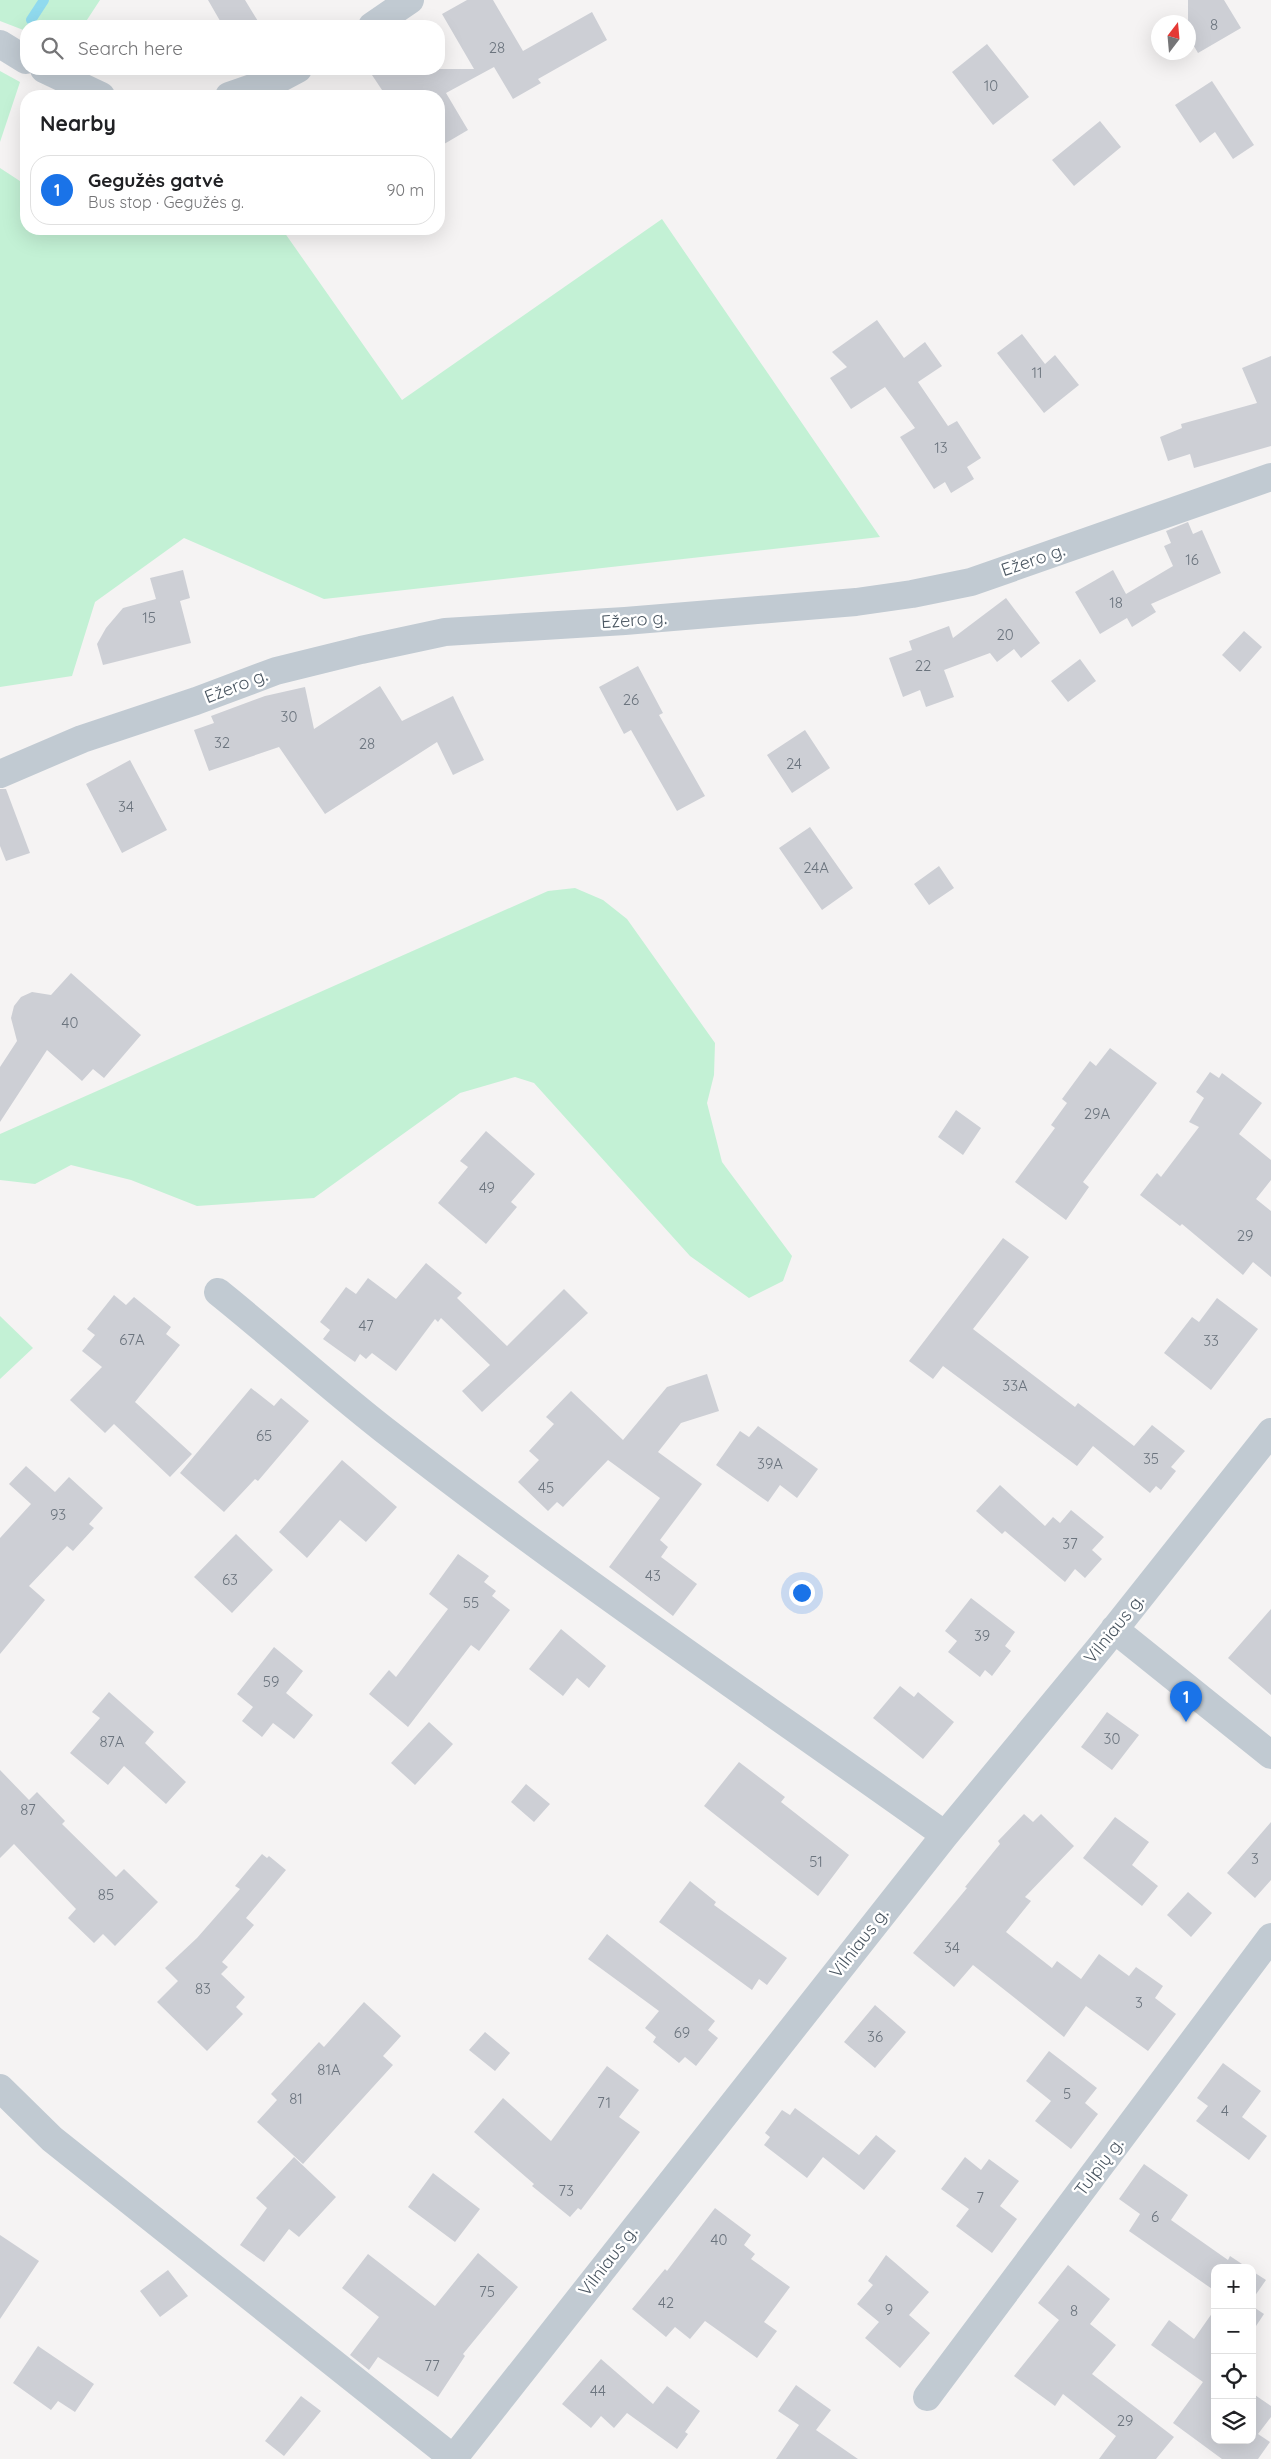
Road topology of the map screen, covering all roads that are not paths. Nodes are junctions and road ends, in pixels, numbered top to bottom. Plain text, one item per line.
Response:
1 (410, 0) edge
2 (381, 20) edge
3 (0, 44) edge
4 (20, 56) edge
5 (57, 75) edge
6 (287, 75) edge
7 (88, 90) edge
8 (246, 90) edge
9 (1271, 477) edge
10 (0, 774) edge
11 (218, 1292) dead end
12 (1271, 1432) edge
13 (1114, 1629) junction
14 (1271, 1755) edge
15 (945, 1835) junction
16 (1271, 1937) edge
17 (0, 2088) edge
18 (927, 2397) dead end
19 (454, 2459) edge

1 - 2 street
3 - 4 street
5 - 7 street
6 - 8 street
9 - 10 street, Ežero g.
11 - 15 street
12 - 13 street, Vilniaus g.
13 - 14 street
13 - 15 street, Vilniaus g.
15 - 19 street, Vilniaus g.
16 - 18 street, Tulpių g.
17 - 19 street

